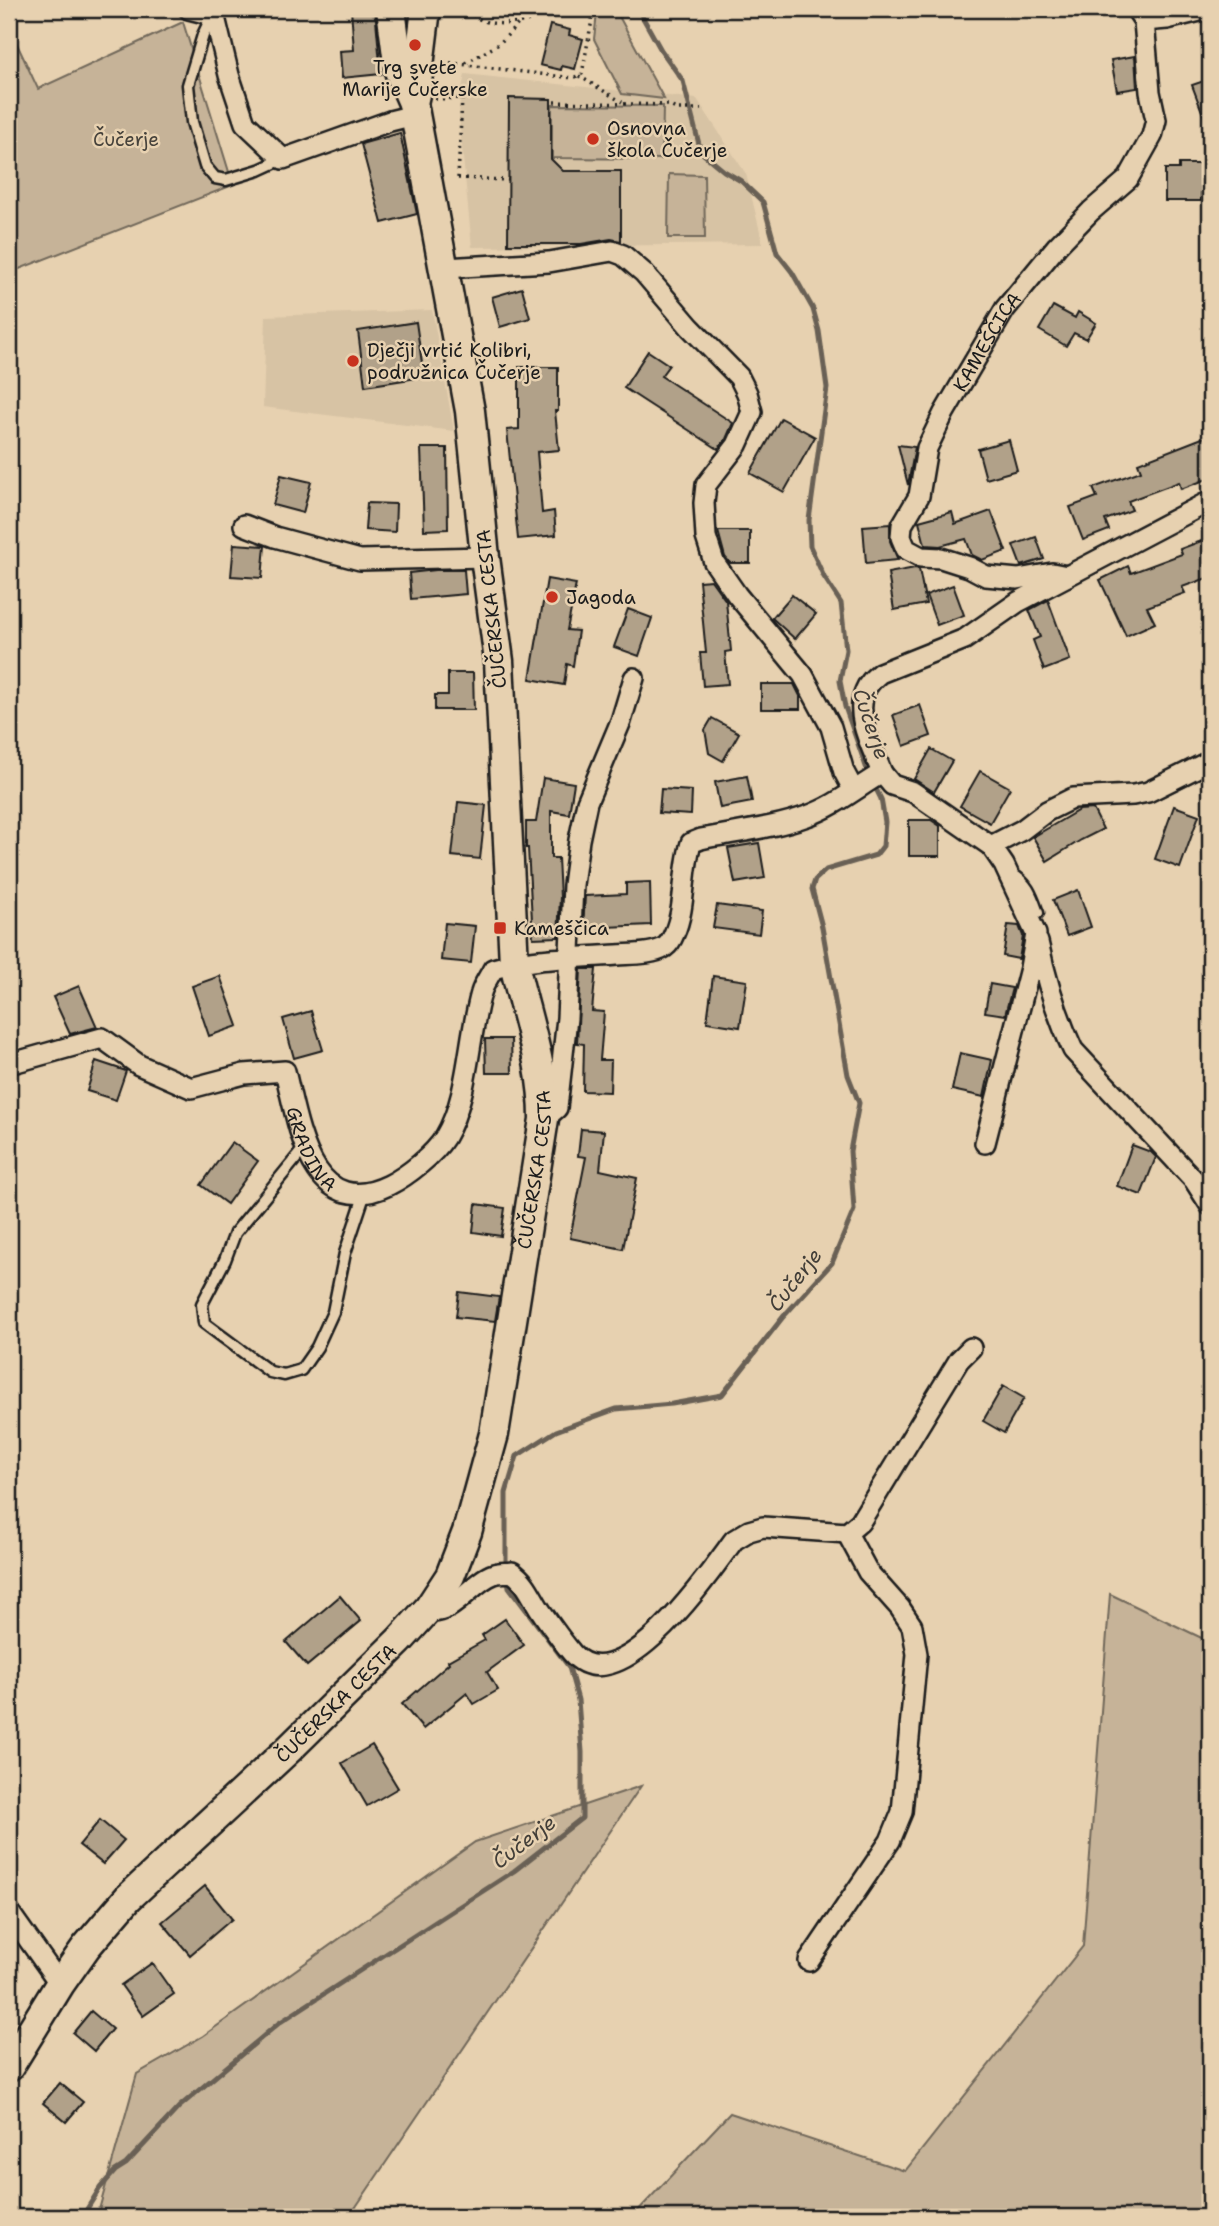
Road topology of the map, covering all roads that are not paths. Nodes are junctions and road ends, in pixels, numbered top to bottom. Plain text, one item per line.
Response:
1 (189, 9) edge
2 (391, 9) edge
3 (426, 9) edge
4 (1209, 9) edge
5 (213, 12) edge
6 (1140, 15) edge
7 (420, 106) junction
8 (283, 159) junction
9 (445, 268) junction
10 (1210, 501) edge
11 (244, 525) dead end
12 (485, 557) junction
13 (1067, 576) junction
14 (634, 678) dead end
15 (1210, 761) edge
16 (869, 780) junction
17 (991, 846) junction
18 (1006, 870) junction
19 (1038, 913) dead end
20 (1036, 934) junction
21 (568, 959) junction
22 (514, 963) junction
23 (9, 1063) edge
24 (544, 1118) junction
25 (985, 1143) dead end
26 (306, 1145) junction
27 (365, 1194) junction
28 (1210, 1205) edge
29 (971, 1348) dead end
30 (847, 1533) junction
31 (427, 1611) junction
32 (9, 1912) edge
33 (808, 1961) dead end
34 (60, 1984) junction
35 (9, 2067) edge

1 - 5 street
2 - 7 street
3 - 7 street
4 - 6 street
5 - 8 street
5 - 8 lane
6 - 13 street, KAMEŠČICA
7 - 8 street
7 - 9 street, ČUČERSKA CESTA
9 - 12 street, ČUČERSKA CESTA
9 - 16 street
10 - 13 street, KAMEŠČICA
11 - 12 street
12 - 22 street, ČUČERSKA CESTA
13 - 16 street, KAMEŠČICA
14 - 21 street
15 - 17 street
16 - 17 street
16 - 21 street
17 - 18 street
18 - 19 lane
18 - 20 street
20 - 25 street
20 - 28 street
21 - 22 street
21 - 24 street
22 - 24 street, ČUČERSKA CESTA
22 - 27 street, GRADINA
23 - 26 street, GRADINA
24 - 31 street, ČUČERSKA CESTA
26 - 27 street, GRADINA
26 - 27 lane
29 - 30 street
30 - 31 street
30 - 33 street
31 - 34 street, ČUČERSKA CESTA
32 - 34 street
34 - 35 street, ČUČERSKA CESTA

